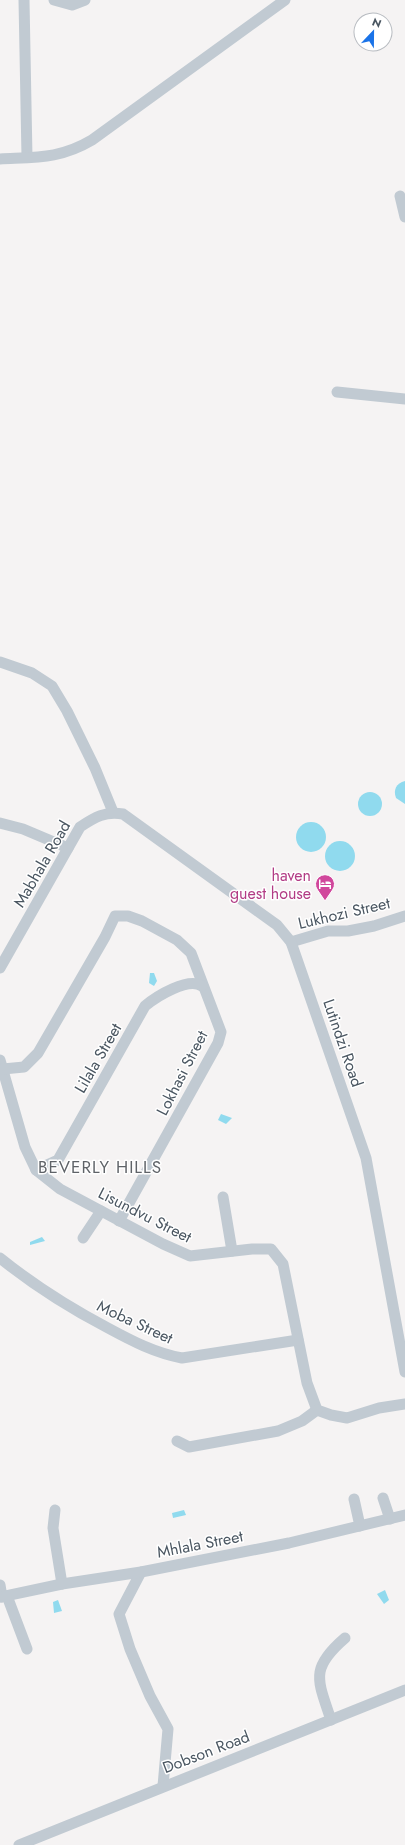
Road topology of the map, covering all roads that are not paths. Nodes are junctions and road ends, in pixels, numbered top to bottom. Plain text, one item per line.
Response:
1 (24, 0) edge
2 (54, 0) edge
3 (85, 0) edge
4 (285, 0) edge
5 (27, 157) junction
6 (0, 159) edge
7 (400, 196) dead end
8 (405, 217) edge
9 (337, 392) dead end
10 (405, 398) edge
11 (0, 662) edge
12 (113, 812) junction
13 (0, 823) edge
14 (68, 848) junction
15 (405, 916) edge
16 (291, 942) junction
17 (0, 968) edge
18 (202, 986) junction
19 (1, 1065) edge
20 (36, 1170) junction
21 (223, 1197) dead end
22 (101, 1211) junction
23 (119, 1221) junction
24 (83, 1238) dead end
25 (232, 1251) junction
26 (0, 1258) edge
27 (298, 1340) junction
28 (404, 1359) edge
29 (405, 1372) edge
30 (405, 1404) edge
31 (317, 1410) junction
32 (177, 1441) dead end
33 (383, 1498) dead end
34 (354, 1499) dead end
35 (55, 1510) dead end
36 (405, 1515) edge
37 (390, 1519) junction
38 (360, 1526) junction
39 (141, 1572) junction
40 (62, 1584) junction
41 (0, 1585) edge
42 (3, 1597) edge
43 (345, 1638) dead end
44 (27, 1649) dead end
45 (405, 1690) edge
46 (331, 1720) junction
47 (163, 1786) junction
48 (19, 1845) edge

1 - 5 street
2 - 3 street
4 - 5 street
5 - 6 street
7 - 8 street
9 - 10 street
11 - 12 street
12 - 14 street, Mabhala Road
12 - 16 street, Lutindzi Road
13 - 14 street
14 - 17 street, Mabhala Road
15 - 16 street, Lukhozi Street
16 - 28 street, Lutindzi Road
18 - 19 street, Lokhasi Street
18 - 20 street, Lilala Street
18 - 23 street, Lokhasi Street
19 - 20 street, Lisundvu Street
20 - 22 street, Lisundvu Street
21 - 25 street
22 - 23 street, Lisundvu Street
22 - 24 street
23 - 25 street, Lisundvu Street
25 - 27 street, Lisundvu Street
26 - 27 street, Moba Street
27 - 31 street, Lisundvu Street
28 - 29 street, Lutindzi Road
30 - 31 street
31 - 32 street
33 - 37 street
34 - 38 street
35 - 40 street
36 - 37 street, Mhlala Street
37 - 38 street, Mhlala Street
38 - 39 street, Mhlala Street
39 - 40 street, Mhlala Street
39 - 47 street
40 - 42 street, Mhlala Street
41 - 42 street
42 - 44 street
43 - 46 street
45 - 46 street, Dobson Road
46 - 47 street, Dobson Road
47 - 48 street, Dobson Road

